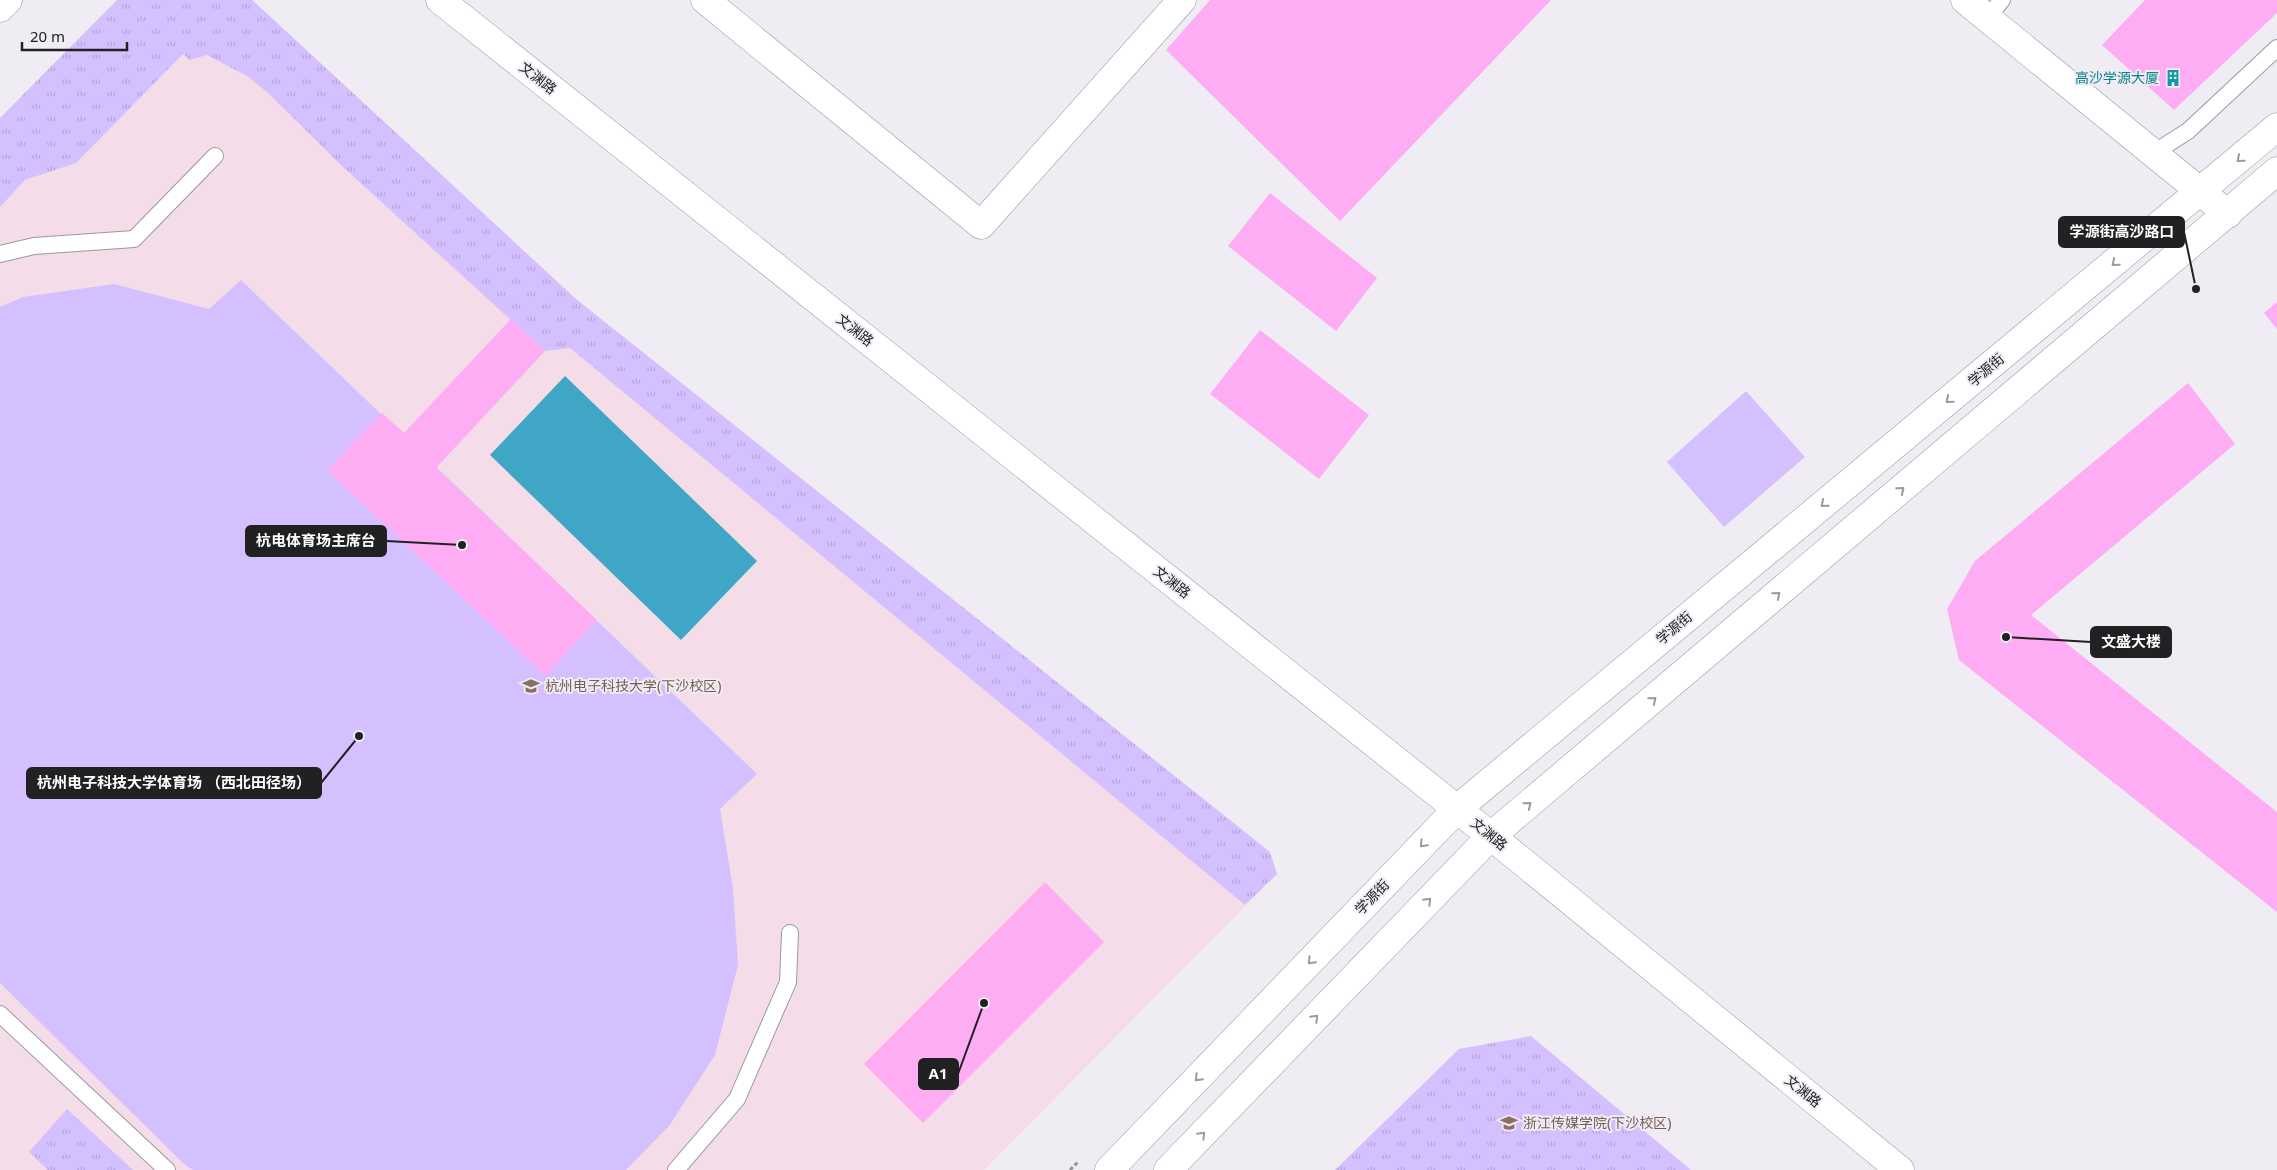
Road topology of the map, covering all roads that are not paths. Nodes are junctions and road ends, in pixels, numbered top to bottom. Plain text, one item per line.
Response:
1 (8, 0) edge
2 (440, 0) edge
3 (705, 0) edge
4 (1182, 0) edge
5 (1965, 0) edge
6 (0, 8) edge
7 (1995, 9) edge
8 (2277, 48) edge
9 (2277, 127) edge
10 (2155, 152) junction
11 (215, 156) dead end
12 (2277, 171) edge
13 (2201, 191) junction
14 (2228, 214) junction
15 (0, 254) edge
16 (1457, 809) junction
17 (1491, 836) junction
18 (790, 934) dead end
19 (0, 1014) edge
20 (167, 1170) edge
21 (676, 1170) edge
22 (1109, 1170) edge
23 (1168, 1170) edge
24 (1900, 1170) edge

1 - 6 main road
2 - 16 main road, 文渊路
3 - 4 main road
5 - 7 main road
7 - 10 main road
8 - 10 lane
9 -> 13 main road, 学源街
10 - 13 main road
11 - 15 lane
12 - 14 main road
13 - 14 main road
13 -> 16 main road, 学源街
17 -> 14 main road
16 - 17 main road, 文渊路
16 -> 22 main road, 学源街
23 -> 17 main road
17 - 24 main road, 文渊路
18 - 21 lane
19 - 20 lane

